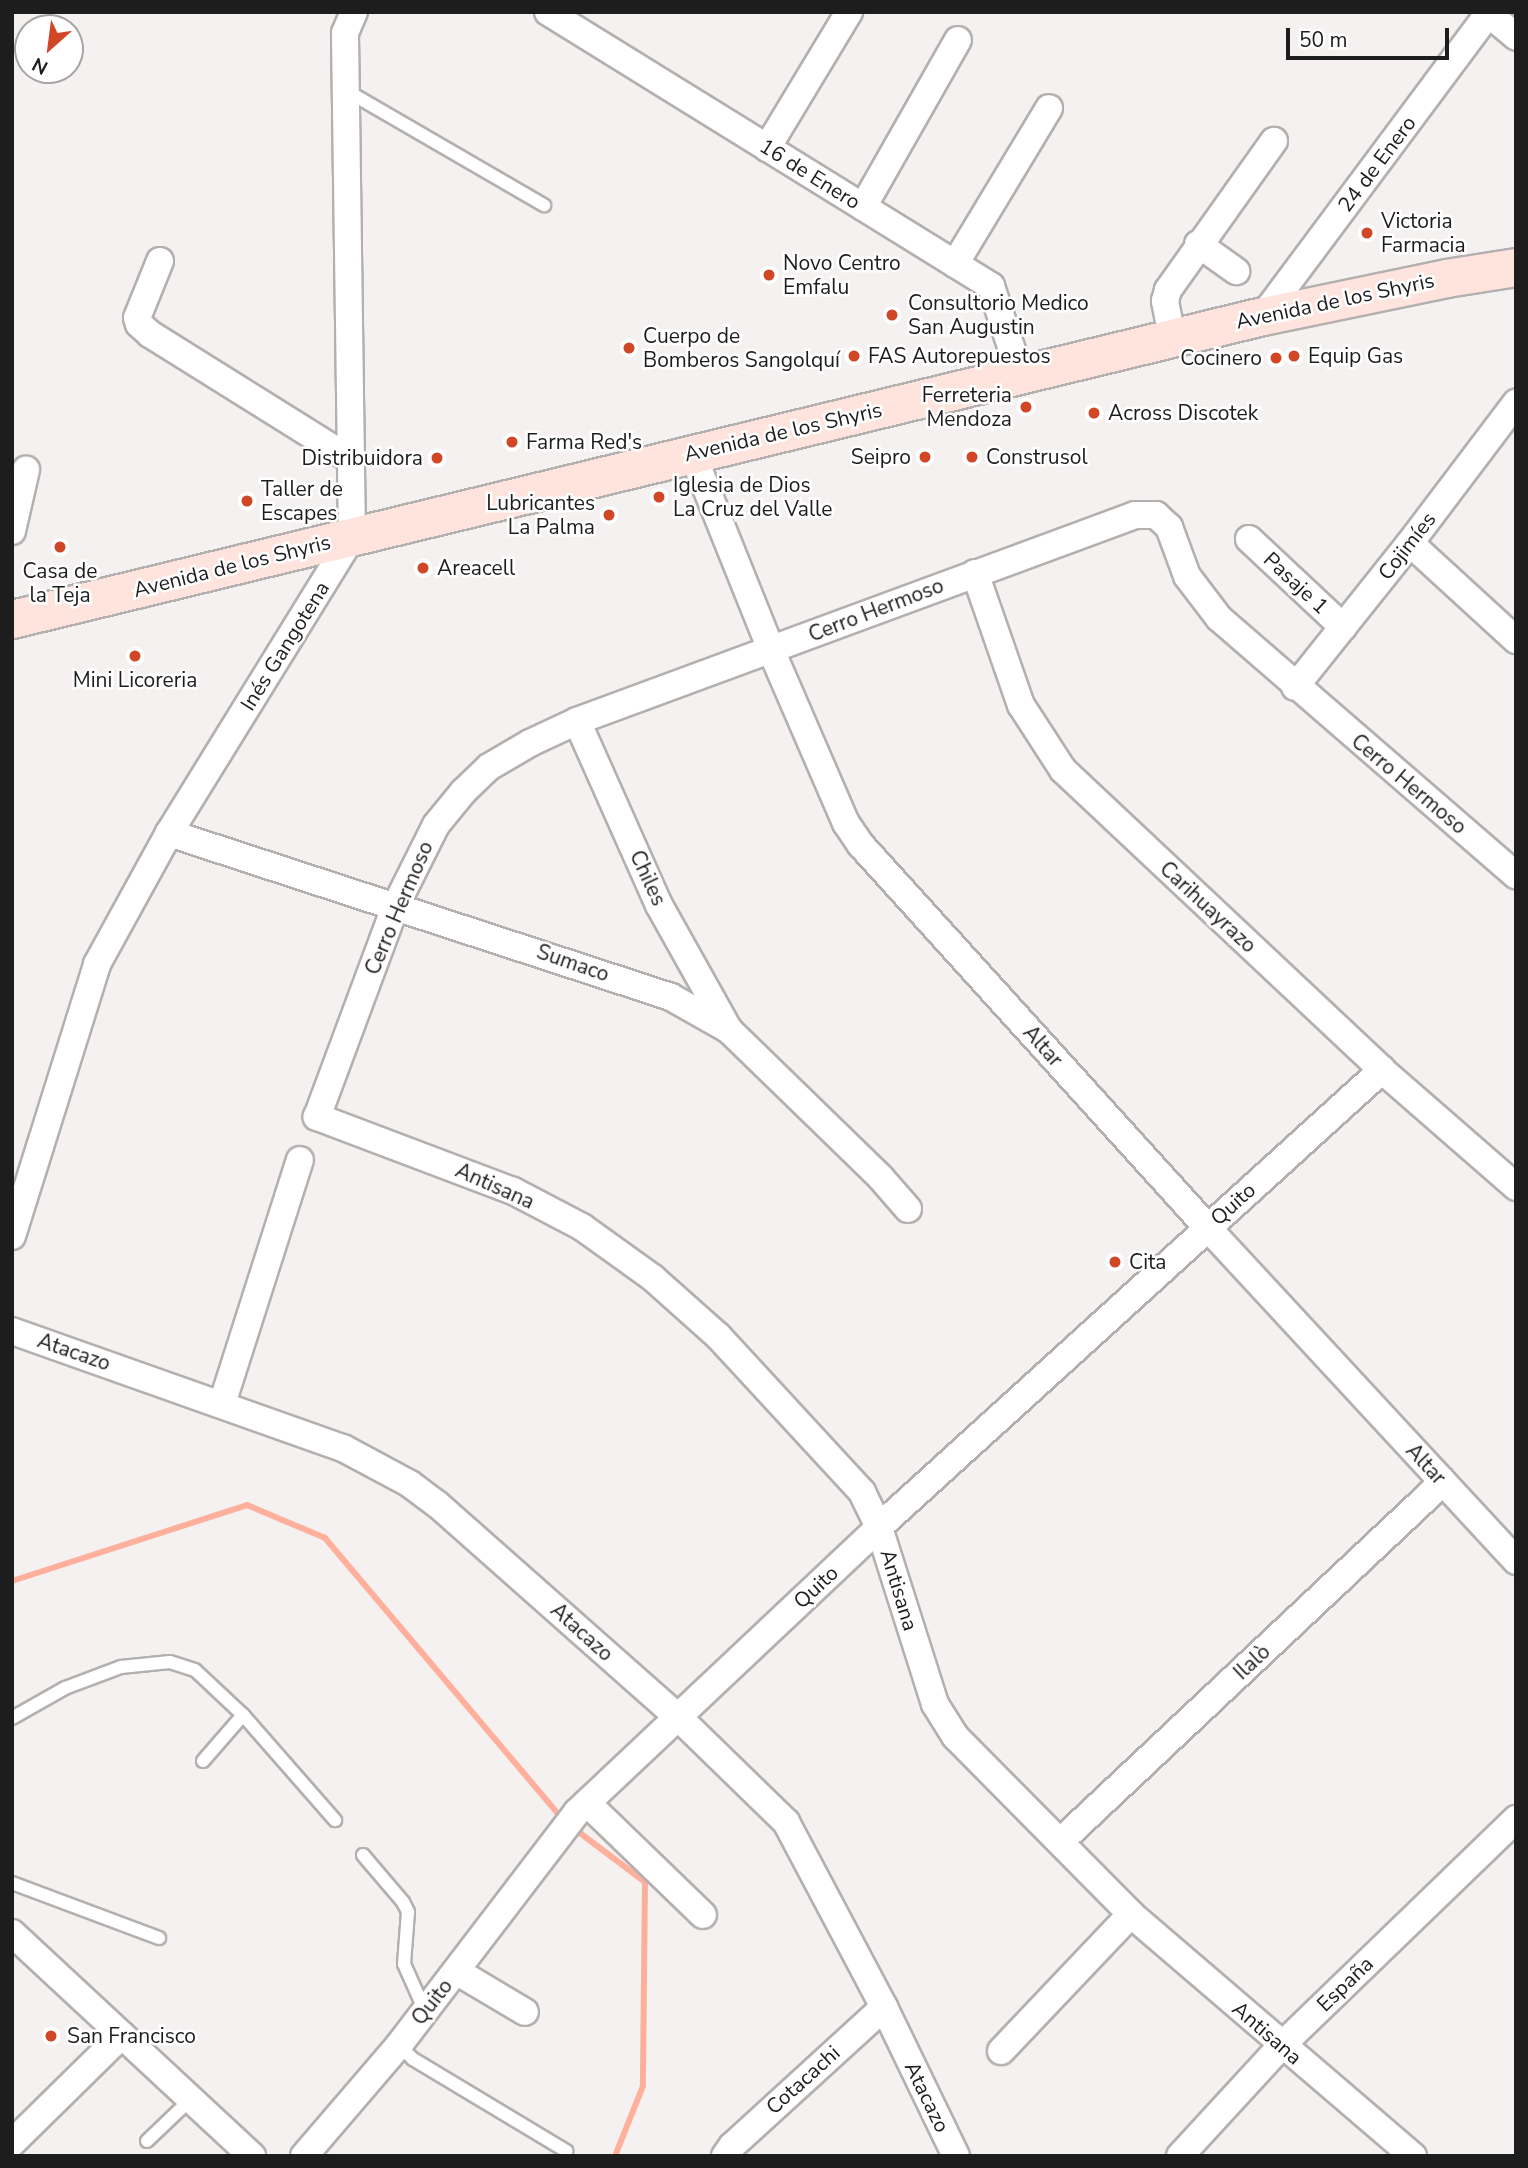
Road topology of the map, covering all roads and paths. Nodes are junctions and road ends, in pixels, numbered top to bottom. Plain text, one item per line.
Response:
1 (548, 12) edge
2 (849, 12) edge
3 (1490, 13) edge
4 (346, 19) edge
5 (1516, 37) edge
6 (958, 40) dead end
7 (347, 91) junction
8 (1049, 108) dead end
9 (1274, 141) dead end
10 (767, 148) junction
11 (544, 205) dead end
12 (863, 206) junction
13 (1198, 244) junction
14 (160, 261) dead end
15 (956, 264) junction
16 (1516, 267) edge
17 (1236, 271) dead end
18 (1263, 316) junction
19 (1172, 338) junction
20 (1021, 377) junction
21 (1511, 418) edge
22 (692, 453) junction
23 (352, 460) junction
24 (26, 470) dead end
25 (12, 531) edge
26 (352, 537) junction
27 (1249, 539) dead end
28 (1410, 543) junction
29 (975, 573) junction
30 (12, 619) edge
31 (1343, 627) junction
32 (1516, 640) edge
33 (771, 650) junction
34 (1295, 687) junction
35 (577, 721) junction
36 (169, 832) junction
37 (1516, 875) edge
38 (396, 905) junction
39 (729, 1030) junction
40 (1382, 1070) junction
41 (317, 1117) joint
42 (300, 1160) dead end
43 (1516, 1187) edge
44 (908, 1209) dead end
45 (1207, 1227) junction
46 (12, 1236) edge
47 (12, 1331) edge
48 (222, 1404) junction
49 (1443, 1482) junction
50 (879, 1527) junction
51 (1516, 1561) edge
52 (243, 1715) junction
53 (678, 1717) junction
54 (12, 1718) edge
55 (203, 1761) dead end
56 (582, 1807) junction
57 (1516, 1819) edge
58 (335, 1820) dead end
59 (1060, 1842) junction
60 (363, 1855) dead end
61 (12, 1883) edge
62 (1131, 1914) junction
63 (702, 1915) dead end
64 (12, 1933) edge
65 (159, 1938) dead end
66 (456, 1971) junction
67 (884, 2007) junction
68 (425, 2011) junction
69 (526, 2012) dead end
70 (122, 2035) junction
71 (399, 2045) junction
72 (1281, 2046) junction
73 (1001, 2051) dead end
74 (191, 2099) junction
75 (147, 2141) dead end
76 (12, 2143) edge
77 (566, 2151) dead end
78 (253, 2156) edge
79 (304, 2156) edge
80 (725, 2156) edge
81 (956, 2156) edge
82 (1180, 2156) edge
83 (1413, 2156) edge

1 - 10 street, 16 de Enero
2 - 10 street
3 - 5 street
3 - 18 street, 24 de Enero
4 - 7 street
6 - 12 street
7 - 11 lane
7 - 23 street
8 - 15 street
9 - 13 street
10 - 12 street, 16 de Enero
12 - 15 street, 16 de Enero
13 - 17 street
13 - 19 street
14 - 23 street
15 - 20 street, 16 de Enero
16 - 18 main road, Avenida de los Shyris
18 - 19 main road, Avenida de los Shyris
19 - 20 main road, Avenida de los Shyris
20 - 22 main road, Avenida de los Shyris
21 - 28 street, Cojimíes
22 - 26 main road, Avenida de los Shyris
22 - 33 street, Altar
23 - 26 street
24 - 25 street
26 - 30 main road, Avenida de los Shyris
26 - 36 street, Inés Gangotena
27 - 31 street, Pasaje 1
28 - 31 street, Cojimíes
28 - 32 street
29 - 33 street, Cerro Hermoso
29 - 34 street, Cerro Hermoso
29 - 40 street, Carihuayrazo
31 - 34 street, Cojimíes
33 - 35 street, Cerro Hermoso
33 - 45 street, Altar
34 - 37 street, Cerro Hermoso
35 - 38 street, Cerro Hermoso
35 - 39 street, Chiles
36 - 38 street, Sumaco
36 - 46 street, Inés Gangotena
38 - 39 street, Sumaco
38 - 41 street, Cerro Hermoso
39 - 44 street, Sumaco
40 - 43 street, Carihuayrazo
40 - 45 street, Quito
41 - 50 street, Antisana
42 - 48 street
45 - 49 street, Altar
45 - 50 street, Quito
47 - 48 street, Atacazo
48 - 53 street, Atacazo
49 - 51 street, Altar
49 - 59 street, Ilalò
50 - 53 street, Quito
50 - 59 street, Antisana
52 - 54 lane
52 - 55 lane
52 - 58 lane
53 - 56 street, Quito
53 - 67 street, Atacazo
56 - 63 street
56 - 66 street, Quito
57 - 72 street, España
59 - 62 street, Antisana
60 - 68 lane
61 - 65 lane
62 - 72 street, Antisana
62 - 73 street
64 - 70 street
66 - 68 street, Quito
66 - 69 street
67 - 80 street, Cotacachi
67 - 81 street, Atacazo
68 - 71 street, Quito
70 - 74 street
70 - 76 street
71 - 77 lane
71 - 79 street, Quito
72 - 82 street, España
72 - 83 street, Antisana
74 - 75 lane
74 - 78 street

